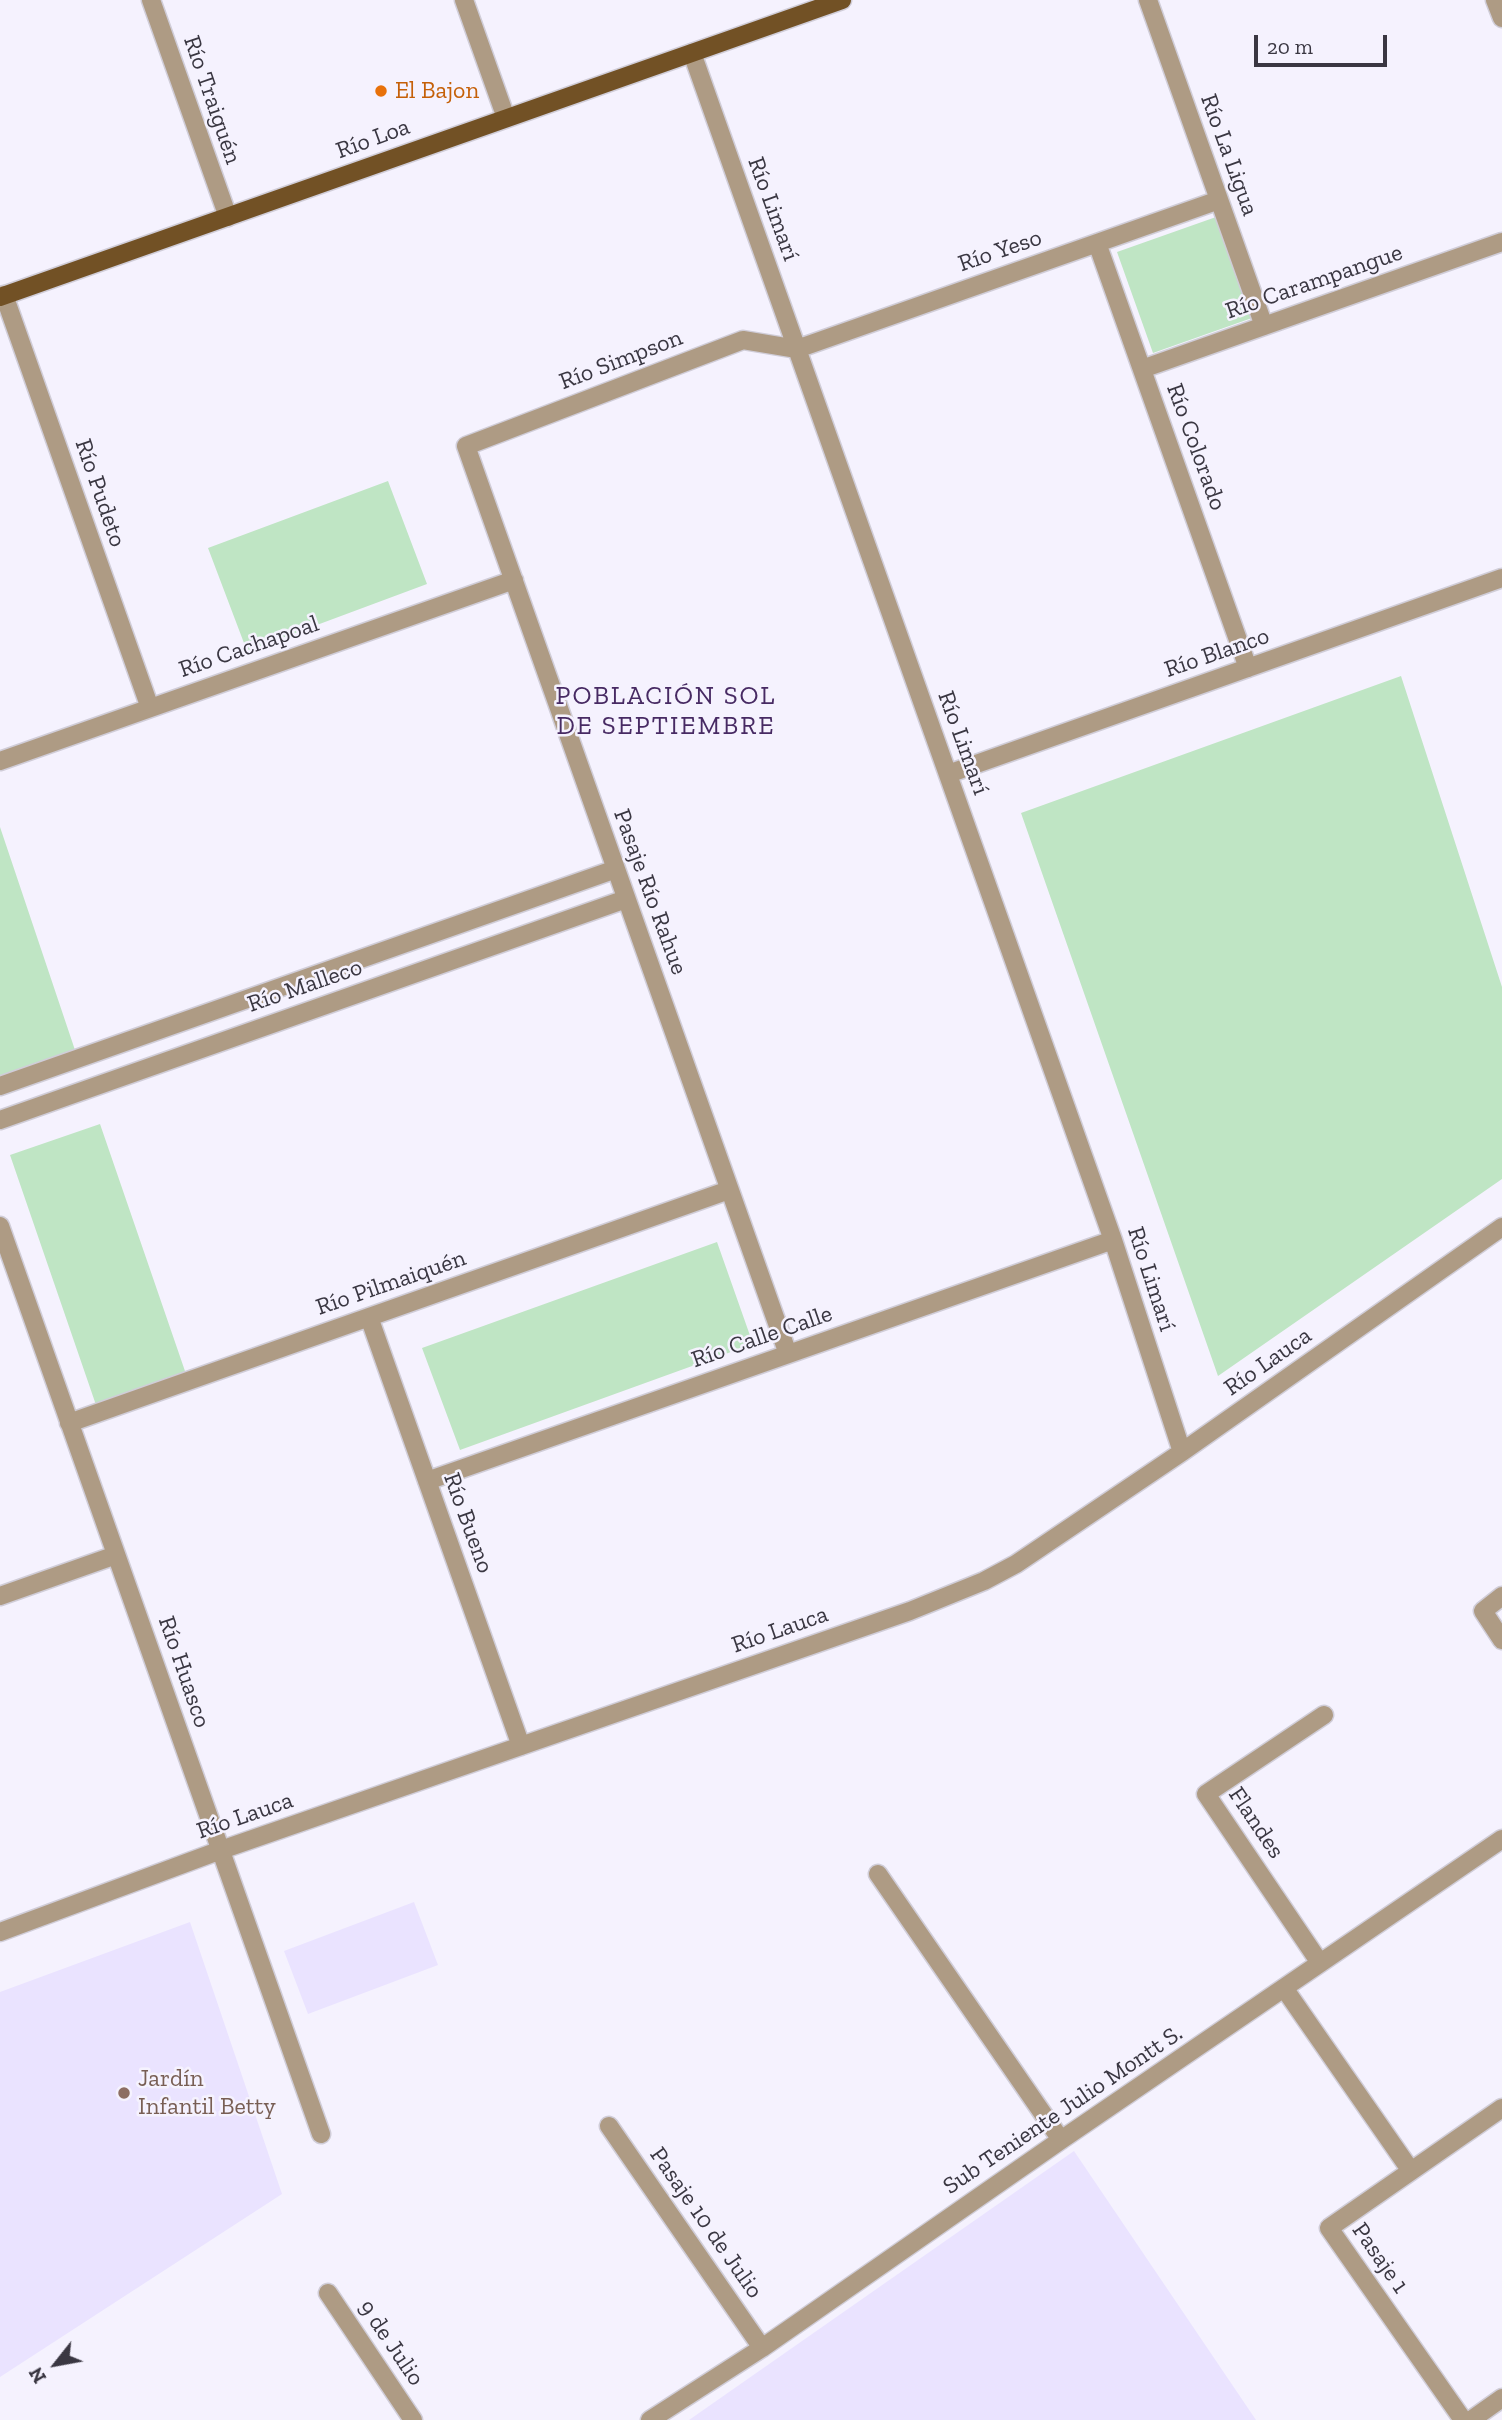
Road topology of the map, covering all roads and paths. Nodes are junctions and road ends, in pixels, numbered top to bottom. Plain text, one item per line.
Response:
1 (151, 0) edge
2 (464, 0) edge
3 (1148, 0) edge
4 (1496, 0) edge
5 (834, 1) edge
6 (1502, 18) edge
7 (692, 53) junction
8 (506, 118) junction
9 (1219, 200) junction
10 (228, 217) junction
11 (1502, 242) edge
12 (1097, 243) junction
13 (2, 296) edge
14 (1264, 326) junction
15 (797, 349) junction
16 (1142, 369) junction
17 (466, 446) joint
18 (1502, 578) edge
19 (513, 580) junction
20 (1248, 668) junction
21 (150, 708) junction
22 (0, 761) edge
23 (948, 774) junction
24 (615, 869) junction
25 (626, 899) junction
26 (0, 1086) edge
27 (0, 1120) edge
28 (729, 1190) junction
29 (0, 1226) edge
30 (1502, 1227) edge
31 (1112, 1240) junction
32 (369, 1317) junction
33 (788, 1354) junction
34 (69, 1423) junction
35 (1182, 1452) junction
36 (427, 1481) junction
37 (116, 1555) junction
38 (0, 1596) edge
39 (1502, 1596) edge
40 (1502, 1640) edge
41 (1324, 1715) dead end
42 (521, 1746) junction
43 (1502, 1839) edge
44 (221, 1850) junction
45 (878, 1874) dead end
46 (0, 1932) edge
47 (1320, 1963) junction
48 (1284, 1988) junction
49 (1502, 2108) edge
50 (609, 2126) dead end
51 (321, 2134) dead end
52 (1061, 2140) junction
53 (1411, 2171) junction
54 (328, 2293) dead end
55 (762, 2348) junction
56 (1502, 2398) edge
57 (413, 2420) edge
58 (650, 2420) edge
59 (1463, 2420) edge
60 (1471, 2420) edge

1 - 10 street, Río Traiguén
2 - 8 street
3 - 9 street, Río La Ligua
4 - 6 street
5 - 7 main road, Río Loa
7 - 8 main road, Río Loa
7 - 15 street, Río Limarí
8 - 10 main road, Río Loa
9 - 12 street, Río Yeso
9 - 14 street, Río La Ligua
10 - 13 main road, Río Loa
11 - 14 street, Río Carampangue
12 - 15 street, Río Yeso
12 - 16 street, Río Colorado
13 - 21 street, Río Pudeto
14 - 16 street, Río Carampangue
15 - 17 street, Río Simpson
15 - 23 street, Río Limarí
16 - 20 street, Río Colorado
17 - 19 street, Pasaje Río Rahue
18 - 20 street, Río Blanco
19 - 21 street, Río Cachapoal
19 - 24 street, Pasaje Río Rahue
20 - 23 street, Río Blanco
21 - 22 street, Río Cachapoal
23 - 31 street, Río Limarí
24 - 25 street, Pasaje Río Rahue
24 - 26 street, Río Malleco
25 - 27 street, Río Malleco
25 - 28 street, Pasaje Río Rahue
28 - 32 street, Río Pilmaiquén
28 - 33 street, Pasaje Río Rahue
29 - 34 street, Río Huasco
30 - 35 street, Río Lauca
31 - 33 street, Río Calle Calle
31 - 35 street, Río Limarí
32 - 34 street, Río Pilmaiquén
32 - 36 street, Río Bueno
33 - 36 street, Río Calle Calle
34 - 37 street, Río Huasco
35 - 42 street, Río Lauca
36 - 42 street, Río Bueno
37 - 38 street
37 - 44 street, Río Huasco
39 - 40 street
41 - 47 street, Flandes
42 - 44 street, Río Lauca
43 - 47 street, Sub Teniente Julio Montt S.
44 - 46 street, Río Lauca
44 - 51 street, Río Huasco
45 - 52 street
47 - 48 street, Sub Teniente Julio Montt S.
48 - 52 street, Sub Teniente Julio Montt S.
48 - 53 street
49 - 53 street, Pasaje 1
50 - 55 street, Pasaje 10 de Julio
52 - 55 street, Sub Teniente Julio Montt S.
53 - 59 street, Pasaje 1
54 - 57 street, 9 de Julio
55 - 58 street, Sub Teniente Julio Montt S.
56 - 60 street

